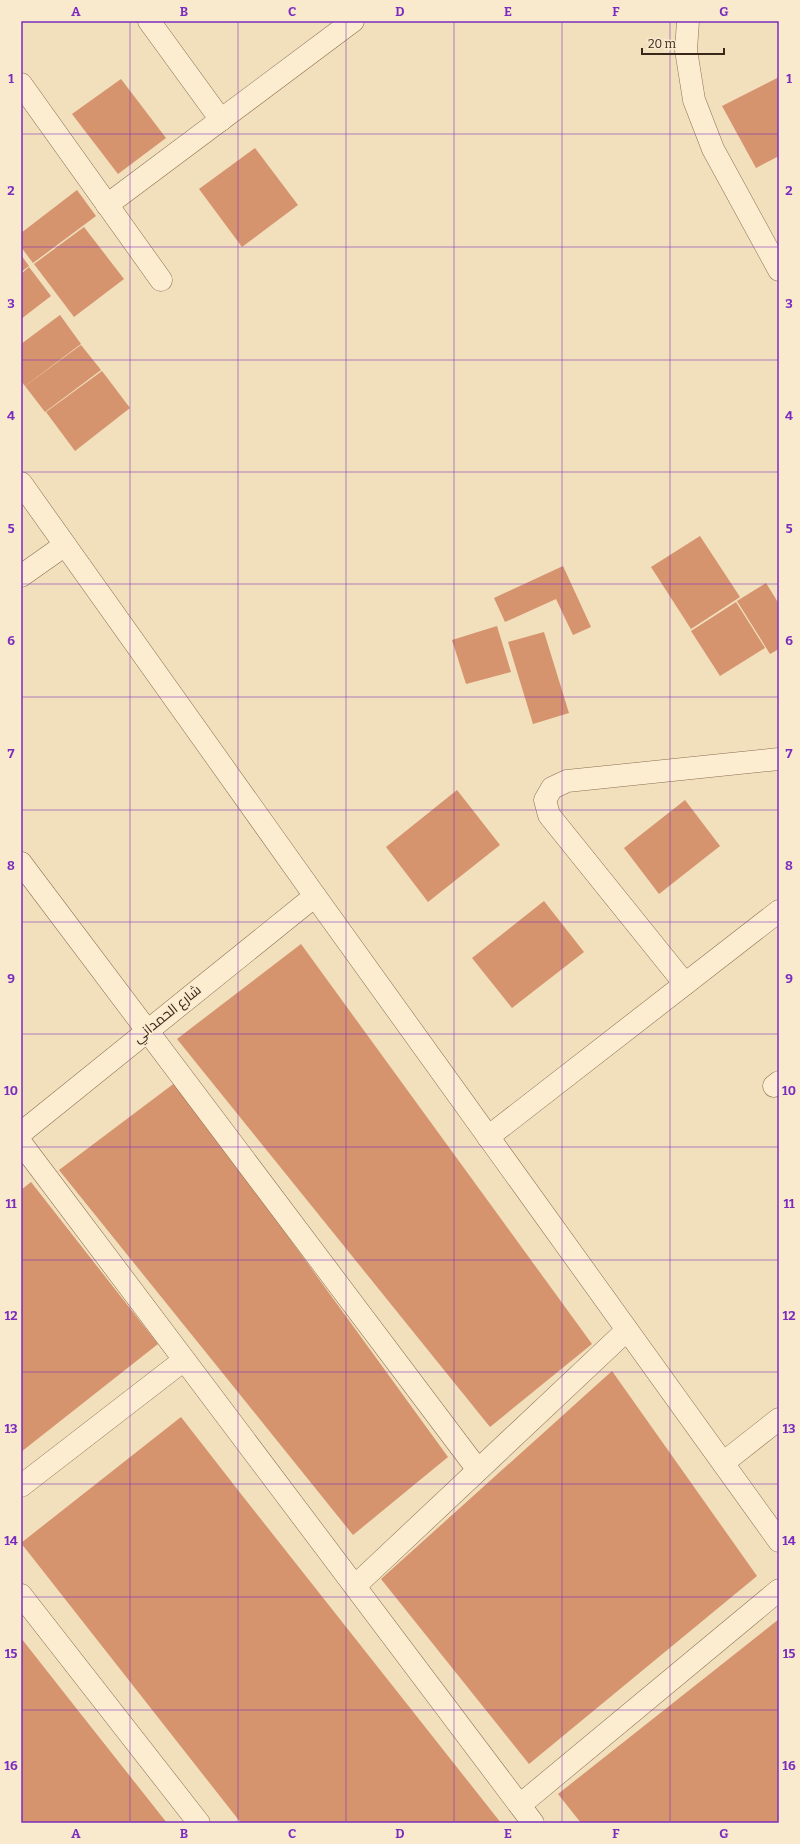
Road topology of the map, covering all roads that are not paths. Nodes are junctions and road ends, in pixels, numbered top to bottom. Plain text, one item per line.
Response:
1 (149, 21) edge
2 (353, 21) edge
3 (688, 21) edge
4 (21, 84) edge
5 (221, 120) junction
6 (108, 205) junction
7 (779, 270) edge
8 (160, 280) dead end
9 (21, 483) edge
10 (65, 545) junction
11 (21, 576) edge
12 (779, 759) edge
13 (21, 863) edge
14 (315, 896) junction
15 (779, 911) edge
16 (685, 984) junction
17 (147, 1030) junction
18 (21, 1133) edge
19 (488, 1137) junction
20 (21, 1143) edge
21 (627, 1330) junction
22 (184, 1360) junction
23 (779, 1420) edge
24 (723, 1463) junction
25 (478, 1470) junction
26 (21, 1486) edge
27 (779, 1541) edge
28 (355, 1586) junction
29 (779, 1590) edge
30 (21, 1595) edge
31 (520, 1805) junction
32 (199, 1823) edge
33 (533, 1823) edge

1 - 5 street
2 - 5 street
3 - 7 street
4 - 6 street
5 - 6 street
6 - 8 street
9 - 10 street
10 - 11 street
10 - 14 street
12 - 16 street
13 - 17 street
14 - 17 street, شارع الحمداني
14 - 19 street
15 - 16 street
16 - 19 street
17 - 18 street, شارع الحمداني
17 - 25 street
19 - 21 street
20 - 22 street
21 - 24 street
21 - 25 street
22 - 26 street
22 - 28 street
23 - 24 street
24 - 27 street
25 - 28 street
28 - 31 street
29 - 31 street
30 - 32 street
31 - 33 street

